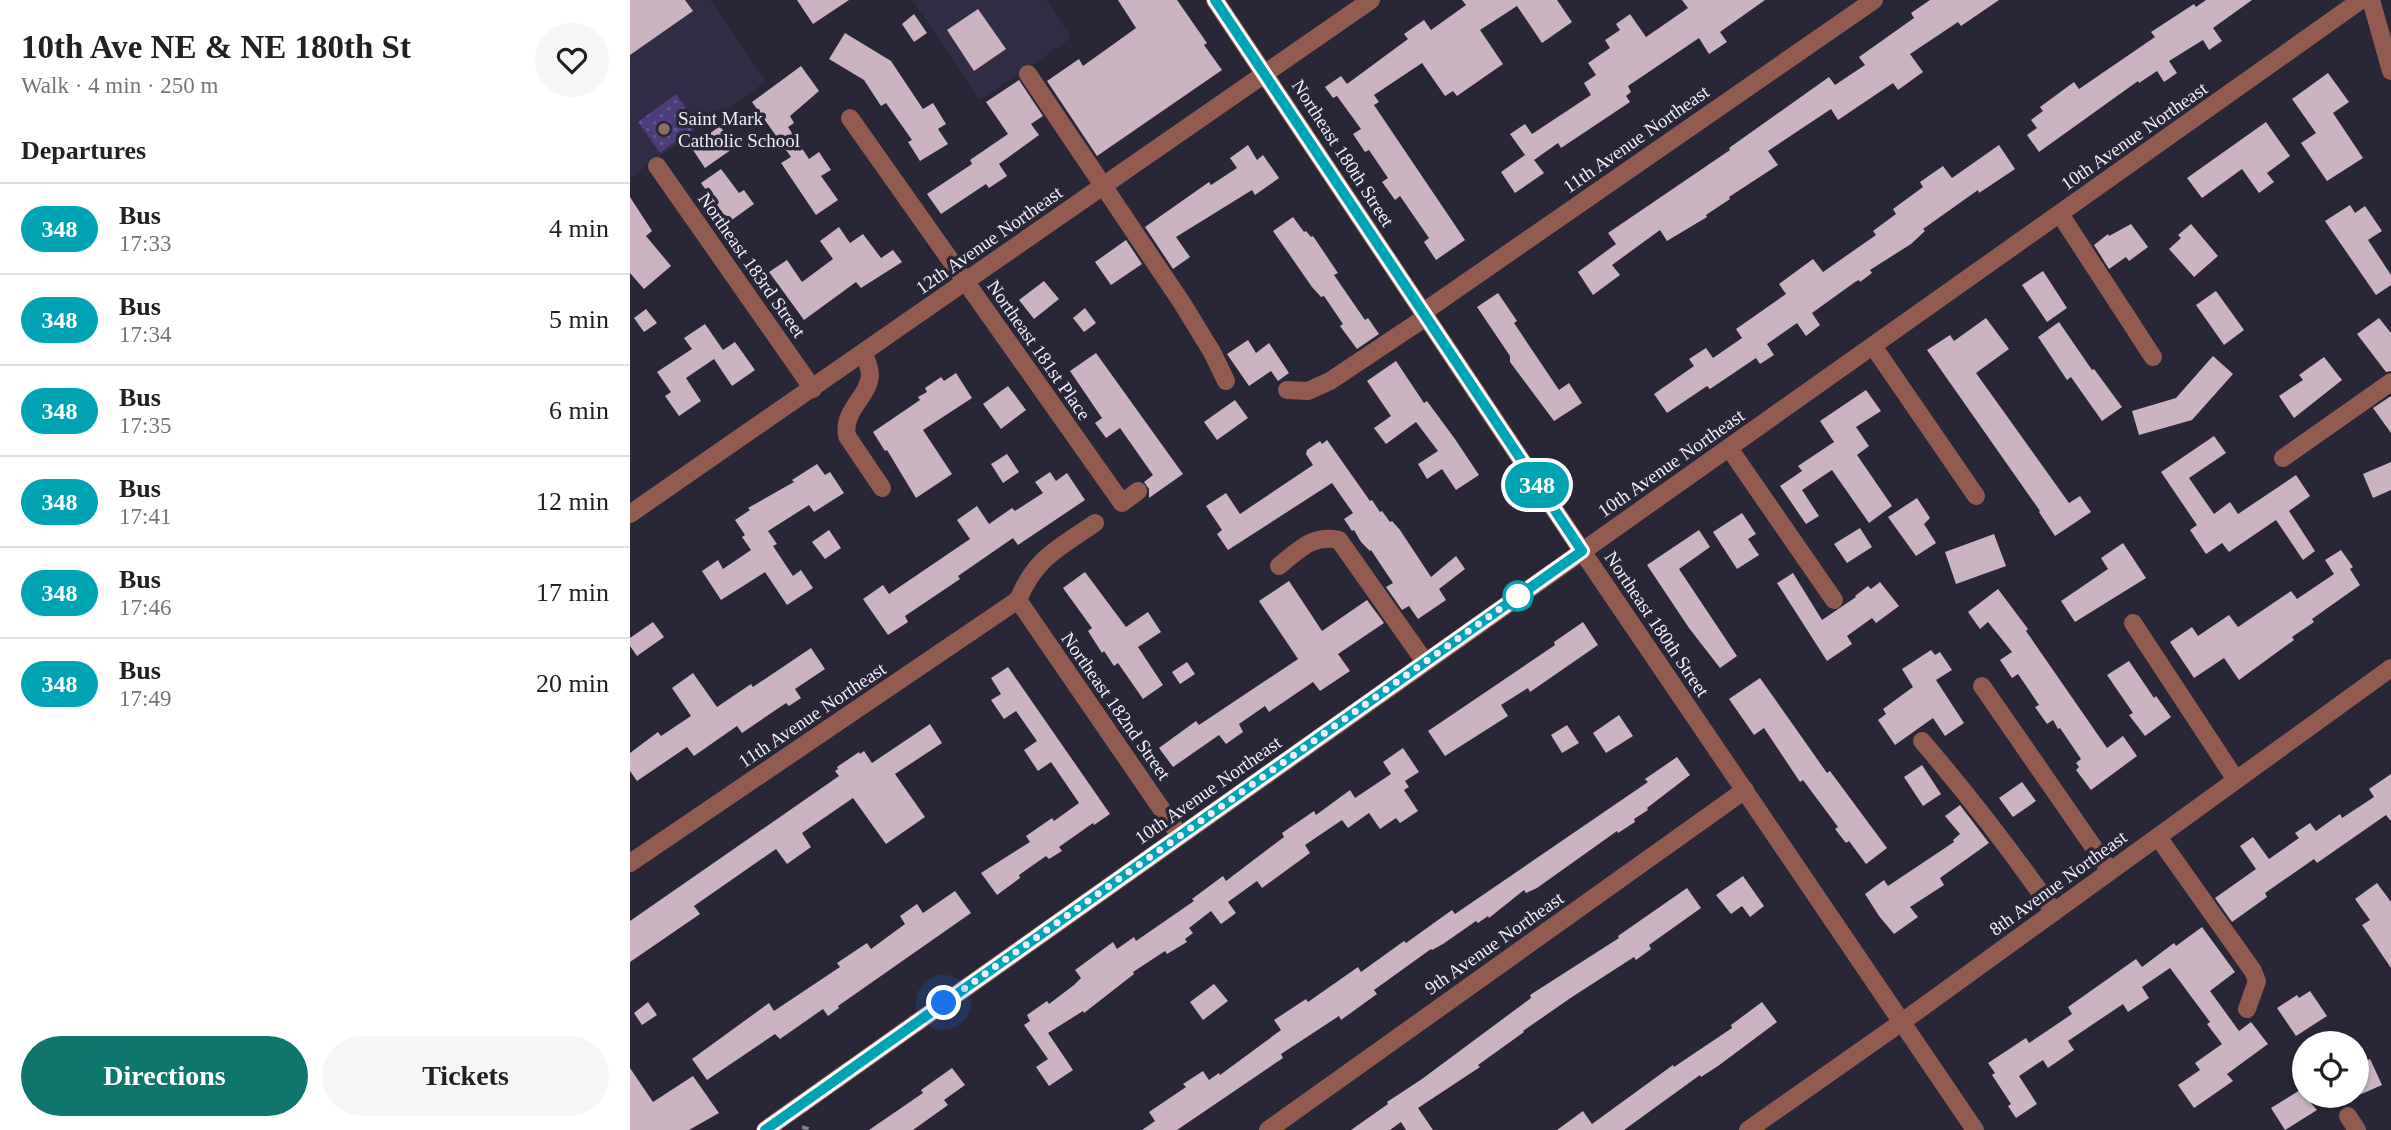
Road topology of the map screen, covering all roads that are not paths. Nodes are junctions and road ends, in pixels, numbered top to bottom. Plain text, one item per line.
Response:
1 (1215, 0) edge
2 (1371, 0) edge
3 (1874, 0) edge
4 (2361, 0) edge
5 (2371, 0) edge
6 (2391, 71) edge
7 (1028, 74) dead end
8 (1266, 74) junction
9 (849, 118) dead end
10 (657, 166) dead end
11 (1103, 187) junction
12 (2060, 214) junction
13 (965, 283) junction
14 (1424, 315) junction
15 (1873, 346) junction
16 (864, 353) junction
17 (2153, 357) dead end
18 (1226, 381) dead end
19 (2391, 382) edge
20 (813, 389) junction
21 (1287, 390) dead end
22 (1729, 448) junction
23 (2283, 458) dead end
24 (882, 488) dead end
25 (1139, 491) dead end
26 (1976, 496) dead end
27 (630, 514) edge
28 (1094, 523) dead end
29 (1582, 551) junction
30 (1279, 566) dead end
31 (1018, 600) junction
32 (1834, 600) dead end
33 (2133, 623) dead end
34 (1425, 662) junction
35 (2391, 668) edge
36 (1982, 686) dead end
37 (1922, 741) dead end
38 (2236, 780) junction
39 (1745, 790) junction
40 (1180, 836) junction
41 (2158, 836) junction
42 (630, 863) edge
43 (2110, 871) junction
44 (2054, 912) junction
45 (2247, 1009) dead end
46 (1902, 1022) junction
47 (765, 1130) edge
48 (1268, 1130) edge
49 (1748, 1130) edge
50 (1975, 1130) edge

1 - 8 street, Northeast 180th Street
2 - 8 street, 12th Avenue Northeast
3 - 14 street, 11th Avenue Northeast
4 - 12 street, 10th Avenue Northeast
5 - 6 street
7 - 11 street
8 - 11 street, 12th Avenue Northeast
8 - 14 street, Northeast 180th Street
9 - 13 street, Northeast 181st Place
10 - 20 street, Northeast 183rd Street
11 - 13 street, 12th Avenue Northeast
11 - 18 street
12 - 15 street, 10th Avenue Northeast
12 - 17 street
13 - 16 street, 12th Avenue Northeast
13 - 25 street, Northeast 181st Place
14 - 21 street, 11th Avenue Northeast
14 - 29 street, Northeast 180th Street
15 - 22 street, 10th Avenue Northeast
15 - 26 street
16 - 20 street, 12th Avenue Northeast
16 - 24 street
19 - 23 street
20 - 27 street, 12th Avenue Northeast
22 - 29 street, 10th Avenue Northeast
22 - 32 street
28 - 31 street
29 - 34 street, 10th Avenue Northeast
29 - 39 street, Northeast 180th Street
30 - 34 street
31 - 40 street, Northeast 182nd Street
31 - 42 street, 11th Avenue Northeast
33 - 38 street
34 - 40 street, 10th Avenue Northeast
35 - 38 street, 8th Avenue Northeast
36 - 43 street
37 - 44 street
38 - 41 street, 8th Avenue Northeast
39 - 46 street, Northeast 180th Street
39 - 48 street, 9th Avenue Northeast
40 - 47 street, 10th Avenue Northeast
41 - 43 street, 8th Avenue Northeast
41 - 45 street
43 - 44 street, 8th Avenue Northeast
44 - 46 street, 8th Avenue Northeast
46 - 49 street, 8th Avenue Northeast
46 - 50 street, Northeast 180th Street

